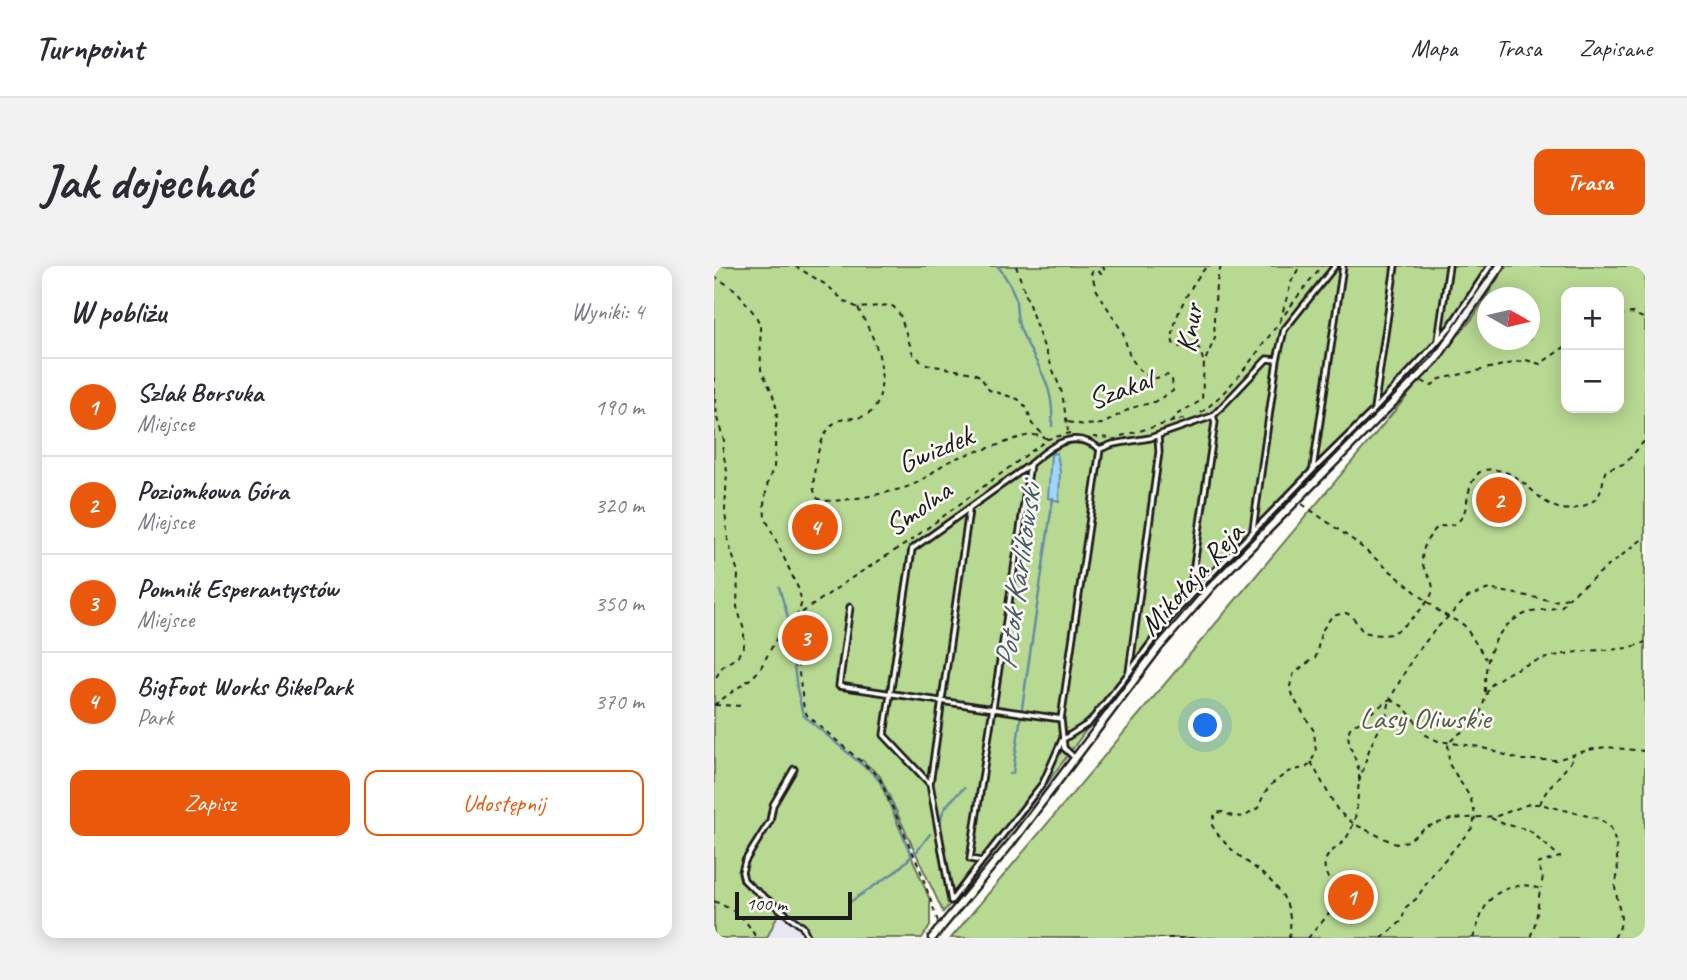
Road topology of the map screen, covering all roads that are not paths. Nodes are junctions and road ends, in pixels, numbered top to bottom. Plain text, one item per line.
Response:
1 (1335, 266) edge
2 (1343, 266) edge
3 (1395, 266) edge
4 (1449, 266) edge
5 (1490, 266) edge
6 (1500, 266) edge
7 (1438, 342) junction
8 (1277, 360) junction
9 (1373, 411) junction
10 (1213, 416) junction
11 (1158, 435) junction
12 (1100, 449) junction
13 (1030, 464) junction
14 (1313, 470) junction
15 (969, 510) junction
16 (1253, 531) junction
17 (1190, 596) junction
18 (850, 607) dead end
19 (1128, 674) junction
20 (890, 694) junction
21 (942, 701) junction
22 (992, 709) junction
23 (1061, 719) junction
24 (1062, 740) junction
25 (1077, 759) junction
26 (794, 769) dead end
27 (930, 784) junction
28 (981, 862) junction
29 (808, 938) edge
30 (932, 938) edge

1 - 8 lane
2 - 14 lane
3 - 9 lane
4 - 7 lane
5 - 7 lane
6 - 25 street, Mikołaja Reja
7 - 9 lane
8 - 10 lane
8 - 16 lane
9 - 14 lane
10 - 11 lane
10 - 17 lane
11 - 12 lane
11 - 19 lane
12 - 13 lane
12 - 23 lane
13 - 15 lane
13 - 22 lane
14 - 16 lane
15 - 20 lane
15 - 21 lane
16 - 17 lane
17 - 19 lane
18 - 20 lane
19 - 24 lane
20 - 21 lane
20 - 27 lane
21 - 22 lane
21 - 27 lane
22 - 23 lane
22 - 28 lane
23 - 24 lane
24 - 25 lane
24 - 28 lane
25 - 30 street, Mikołaja Reja
26 - 29 lane
27 - 28 lane

